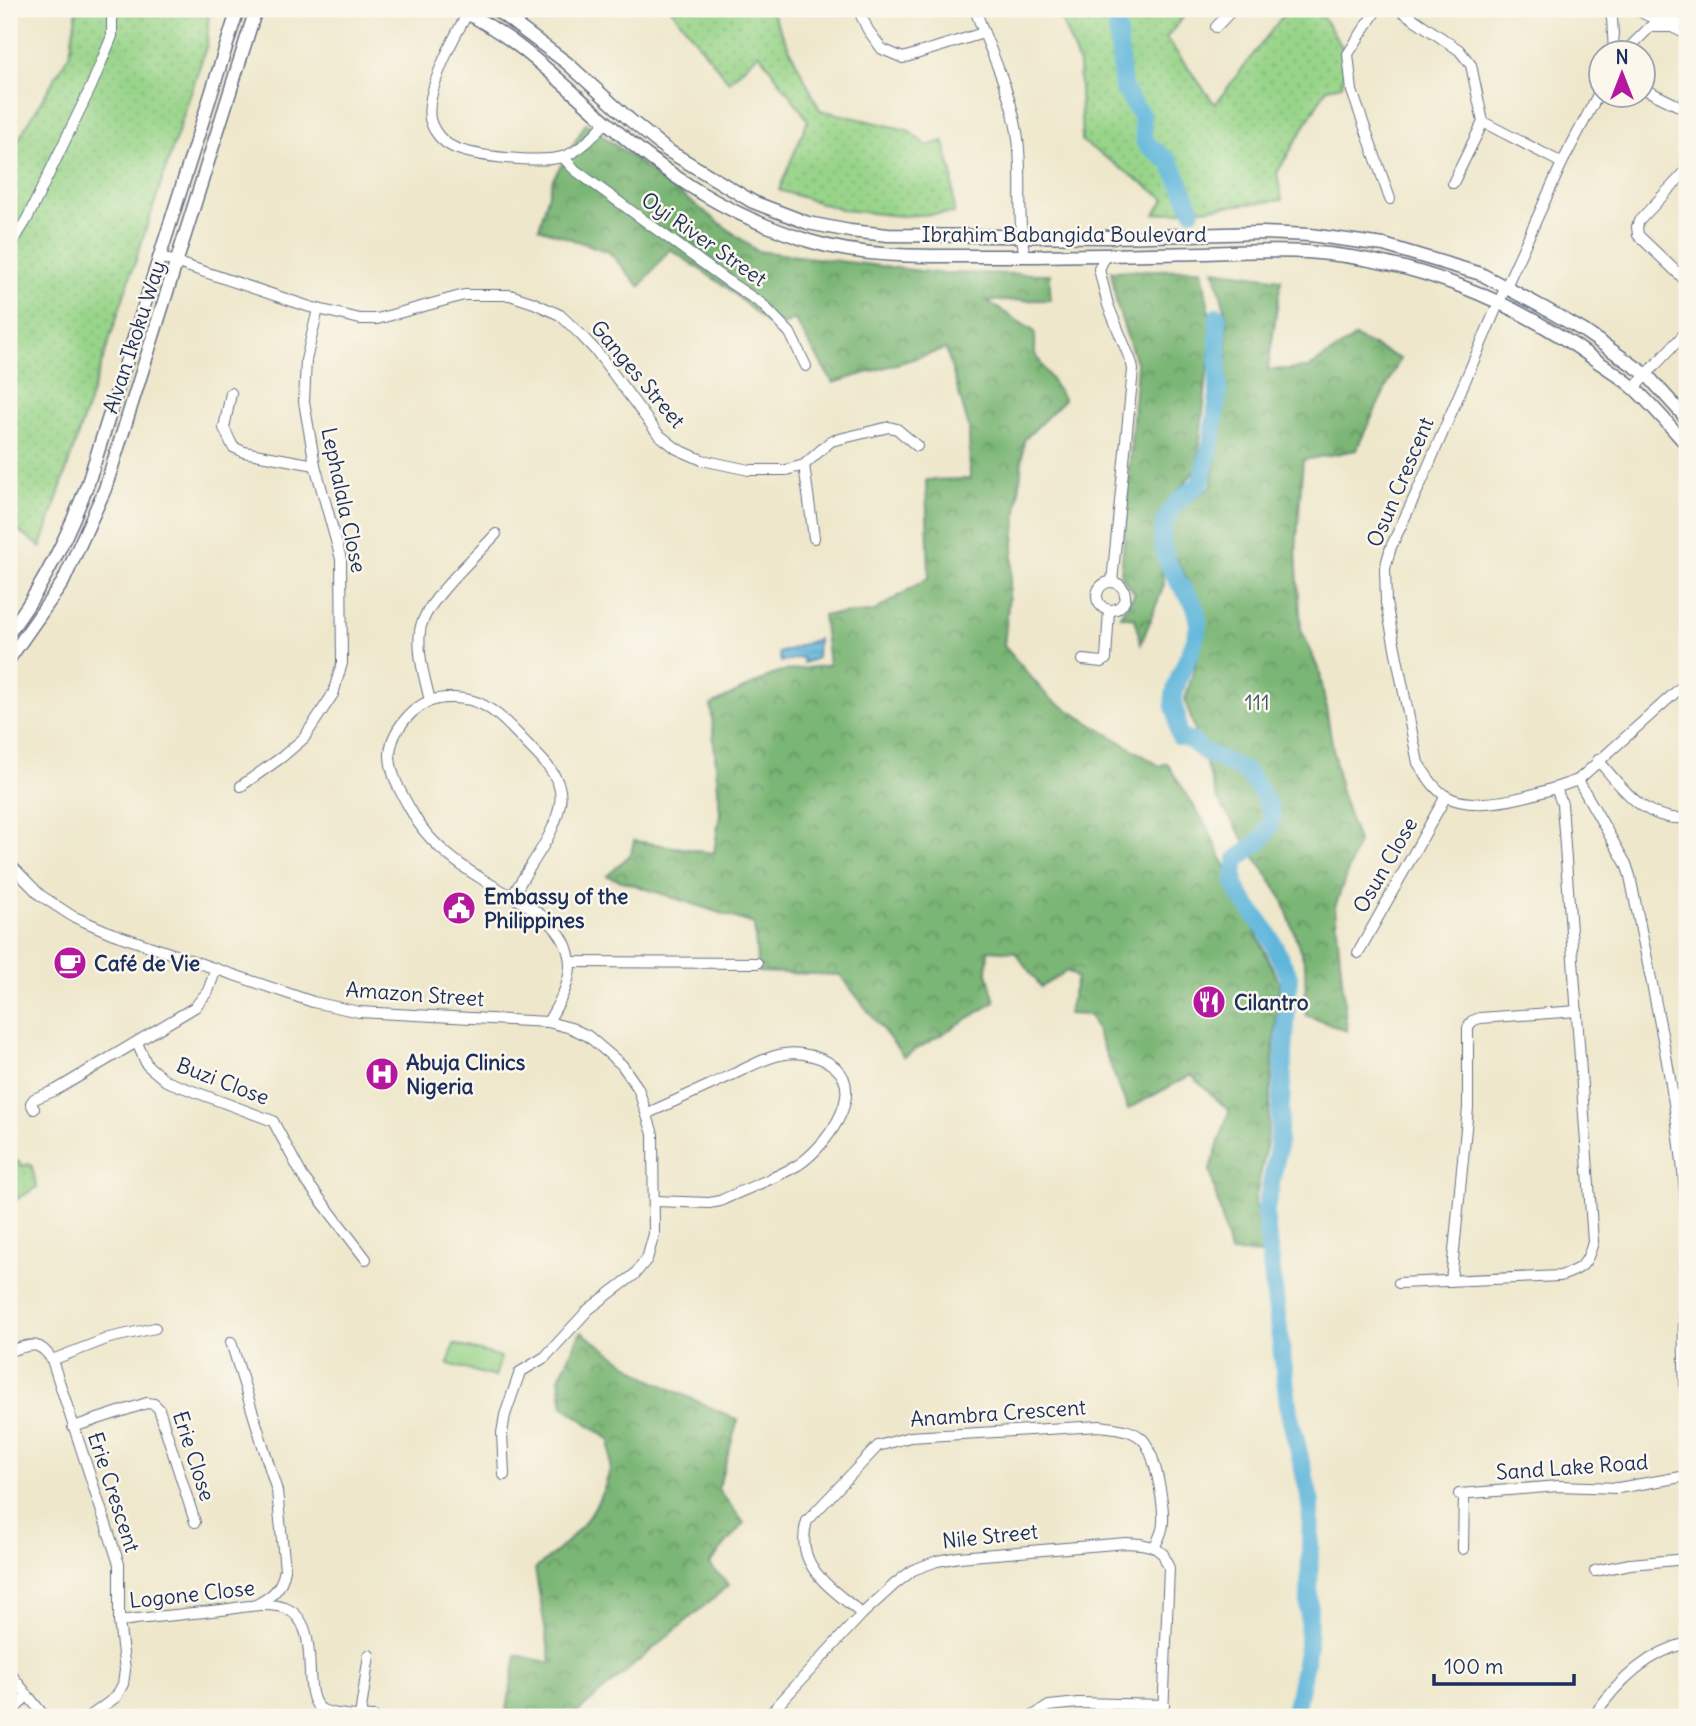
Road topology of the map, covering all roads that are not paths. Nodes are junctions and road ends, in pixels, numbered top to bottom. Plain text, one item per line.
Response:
1 (112, 9) edge
2 (237, 9) edge
3 (256, 9) edge
4 (495, 9) edge
5 (858, 9) edge
6 (975, 9) edge
7 (1233, 9) edge
8 (1377, 9) edge
9 (1399, 9) edge
10 (1607, 9) edge
11 (1641, 9) edge
12 (463, 11) edge
13 (1216, 27) dead end
14 (1687, 32) edge
15 (983, 33) junction
16 (1613, 38) edge
17 (1639, 38) edge
18 (1658, 96) edge
19 (1591, 108) edge
20 (1687, 110) edge
21 (607, 122) junction
22 (1483, 122) junction
23 (563, 157) junction
24 (1562, 163) junction
25 (1687, 170) edge
26 (1453, 183) dead end
27 (1390, 199) dead end
28 (1020, 236) junction
29 (9, 248) edge
30 (1106, 255) junction
31 (1025, 256) junction
32 (160, 257) junction
33 (178, 263) junction
34 (1687, 282) edge
35 (1506, 286) junction
36 (1499, 302) junction
37 (318, 309) junction
38 (1687, 331) edge
39 (806, 366) dead end
40 (1647, 374) junction
41 (1634, 388) junction
42 (231, 393) dead end
43 (1687, 419) edge
44 (1687, 444) edge
45 (917, 446) dead end
46 (315, 465) junction
47 (804, 465) junction
48 (496, 534) dead end
49 (814, 538) dead end
50 (1112, 582) junction
51 (1109, 610) junction
52 (9, 632) edge
53 (9, 659) edge
54 (1083, 660) dead end
55 (1687, 682) edge
56 (430, 701) junction
57 (1598, 760) junction
58 (1578, 780) junction
59 (241, 786) dead end
60 (1556, 788) junction
61 (1447, 796) junction
62 (1687, 818) edge
63 (9, 863) edge
64 (512, 897) junction
65 (1358, 953) dead end
66 (570, 962) junction
67 (757, 963) dead end
68 (216, 969) junction
69 (1577, 1011) junction
70 (548, 1023) junction
71 (137, 1043) junction
72 (34, 1109) dead end
73 (648, 1113) junction
74 (655, 1201) junction
75 (366, 1259) dead end
76 (1451, 1281) junction
77 (1399, 1283) dead end
78 (1686, 1284) edge
79 (155, 1328) dead end
80 (231, 1342) dead end
81 (9, 1351) edge
82 (52, 1360) junction
83 (1687, 1404) edge
84 (73, 1427) junction
85 (505, 1475) dead end
86 (1687, 1476) edge
87 (195, 1522) dead end
88 (1154, 1547) junction
89 (1463, 1549) dead end
90 (1687, 1559) edge
91 (1595, 1571) dead end
92 (254, 1606) junction
93 (862, 1614) junction
94 (119, 1621) junction
95 (1687, 1643) edge
96 (369, 1655) dead end
97 (9, 1672) edge
98 (27, 1695) junction
99 (1164, 1705) junction
100 (9, 1716) edge
101 (360, 1716) edge
102 (45, 1717) edge
103 (89, 1717) edge
104 (374, 1717) edge
105 (767, 1717) edge
106 (1031, 1717) edge
107 (1163, 1717) edge
108 (1593, 1717) edge

1 - 29 street
2 - 32 street, Alvan Ikoku Way
3 - 33 street, Alvan Ikoku Way
4 - 28 street, Ibrahim Babangida Boulevard
5 - 15 street
6 - 15 street
7 - 13 street
8 - 27 street
9 - 22 street
10 - 16 street
11 - 14 highway
12 - 21 street, Ibrahim Babangida Boulevard
12 - 23 street
14 - 17 street
15 - 28 street
18 - 20 street
19 - 24 street, Osun Crescent
21 - 23 street
21 - 31 street, Ibrahim Babangida Boulevard
22 - 24 street
22 - 26 street
23 - 39 street, Oyi River Street
24 - 35 street, Osun Crescent
25 - 34 street
28 - 31 street
28 - 35 street, Ibrahim Babangida Boulevard
30 - 31 street, Ibrahim Babangida Boulevard
30 - 36 street, Ibrahim Babangida Boulevard
30 - 50 street
32 - 33 street, Ganges Street
32 - 52 street, Alvan Ikoku Way
33 - 37 street, Ganges Street
33 - 53 street, Alvan Ikoku Way
35 - 36 street, Osun Crescent
35 - 40 street, Ibrahim Babangida Boulevard
36 - 41 street, Ibrahim Babangida Boulevard
36 - 61 street, Osun Crescent
37 - 46 street, Lephalala Close
37 - 47 street, Ganges Street
38 - 40 street
40 - 41 street
40 - 43 street, Ibrahim Babangida Boulevard
41 - 44 street, Ibrahim Babangida Boulevard
42 - 46 street
45 - 47 street
46 - 59 street, Lephalala Close
47 - 49 street
48 - 56 street
50 - 51 street
50 - 51 street
51 - 54 street
55 - 57 street
56 - 64 street
56 - 64 street
57 - 58 street
57 - 62 street
58 - 60 street
58 - 78 street
60 - 61 street
60 - 69 street
61 - 65 street, Osun Close
63 - 68 street, Amazon Street
64 - 66 street
66 - 67 street
66 - 70 street
68 - 70 street, Amazon Street
68 - 71 street
69 - 76 street
69 - 76 street
70 - 73 street, Amazon Street
71 - 72 street
71 - 75 street, Buzi Close
73 - 74 street, Amazon Street
73 - 74 street
74 - 85 street, Amazon Street
76 - 77 street
78 - 83 street
79 - 82 street
80 - 92 street
81 - 82 street
82 - 84 street, Erie Crescent
84 - 87 street, Erie Close
84 - 94 street, Erie Crescent
86 - 89 street, Sand Lake Road
88 - 93 street, Nile Street
88 - 93 street, Anambra Crescent
88 - 99 street
90 - 91 street
92 - 94 street, Logone Close
92 - 101 street, Logone Close
93 - 105 street, Nile Street
94 - 103 street, Erie Crescent
95 - 108 street
96 - 101 street
97 - 98 street
98 - 100 street
98 - 102 street
99 - 106 street
99 - 107 street
101 - 104 street, Logone Close

